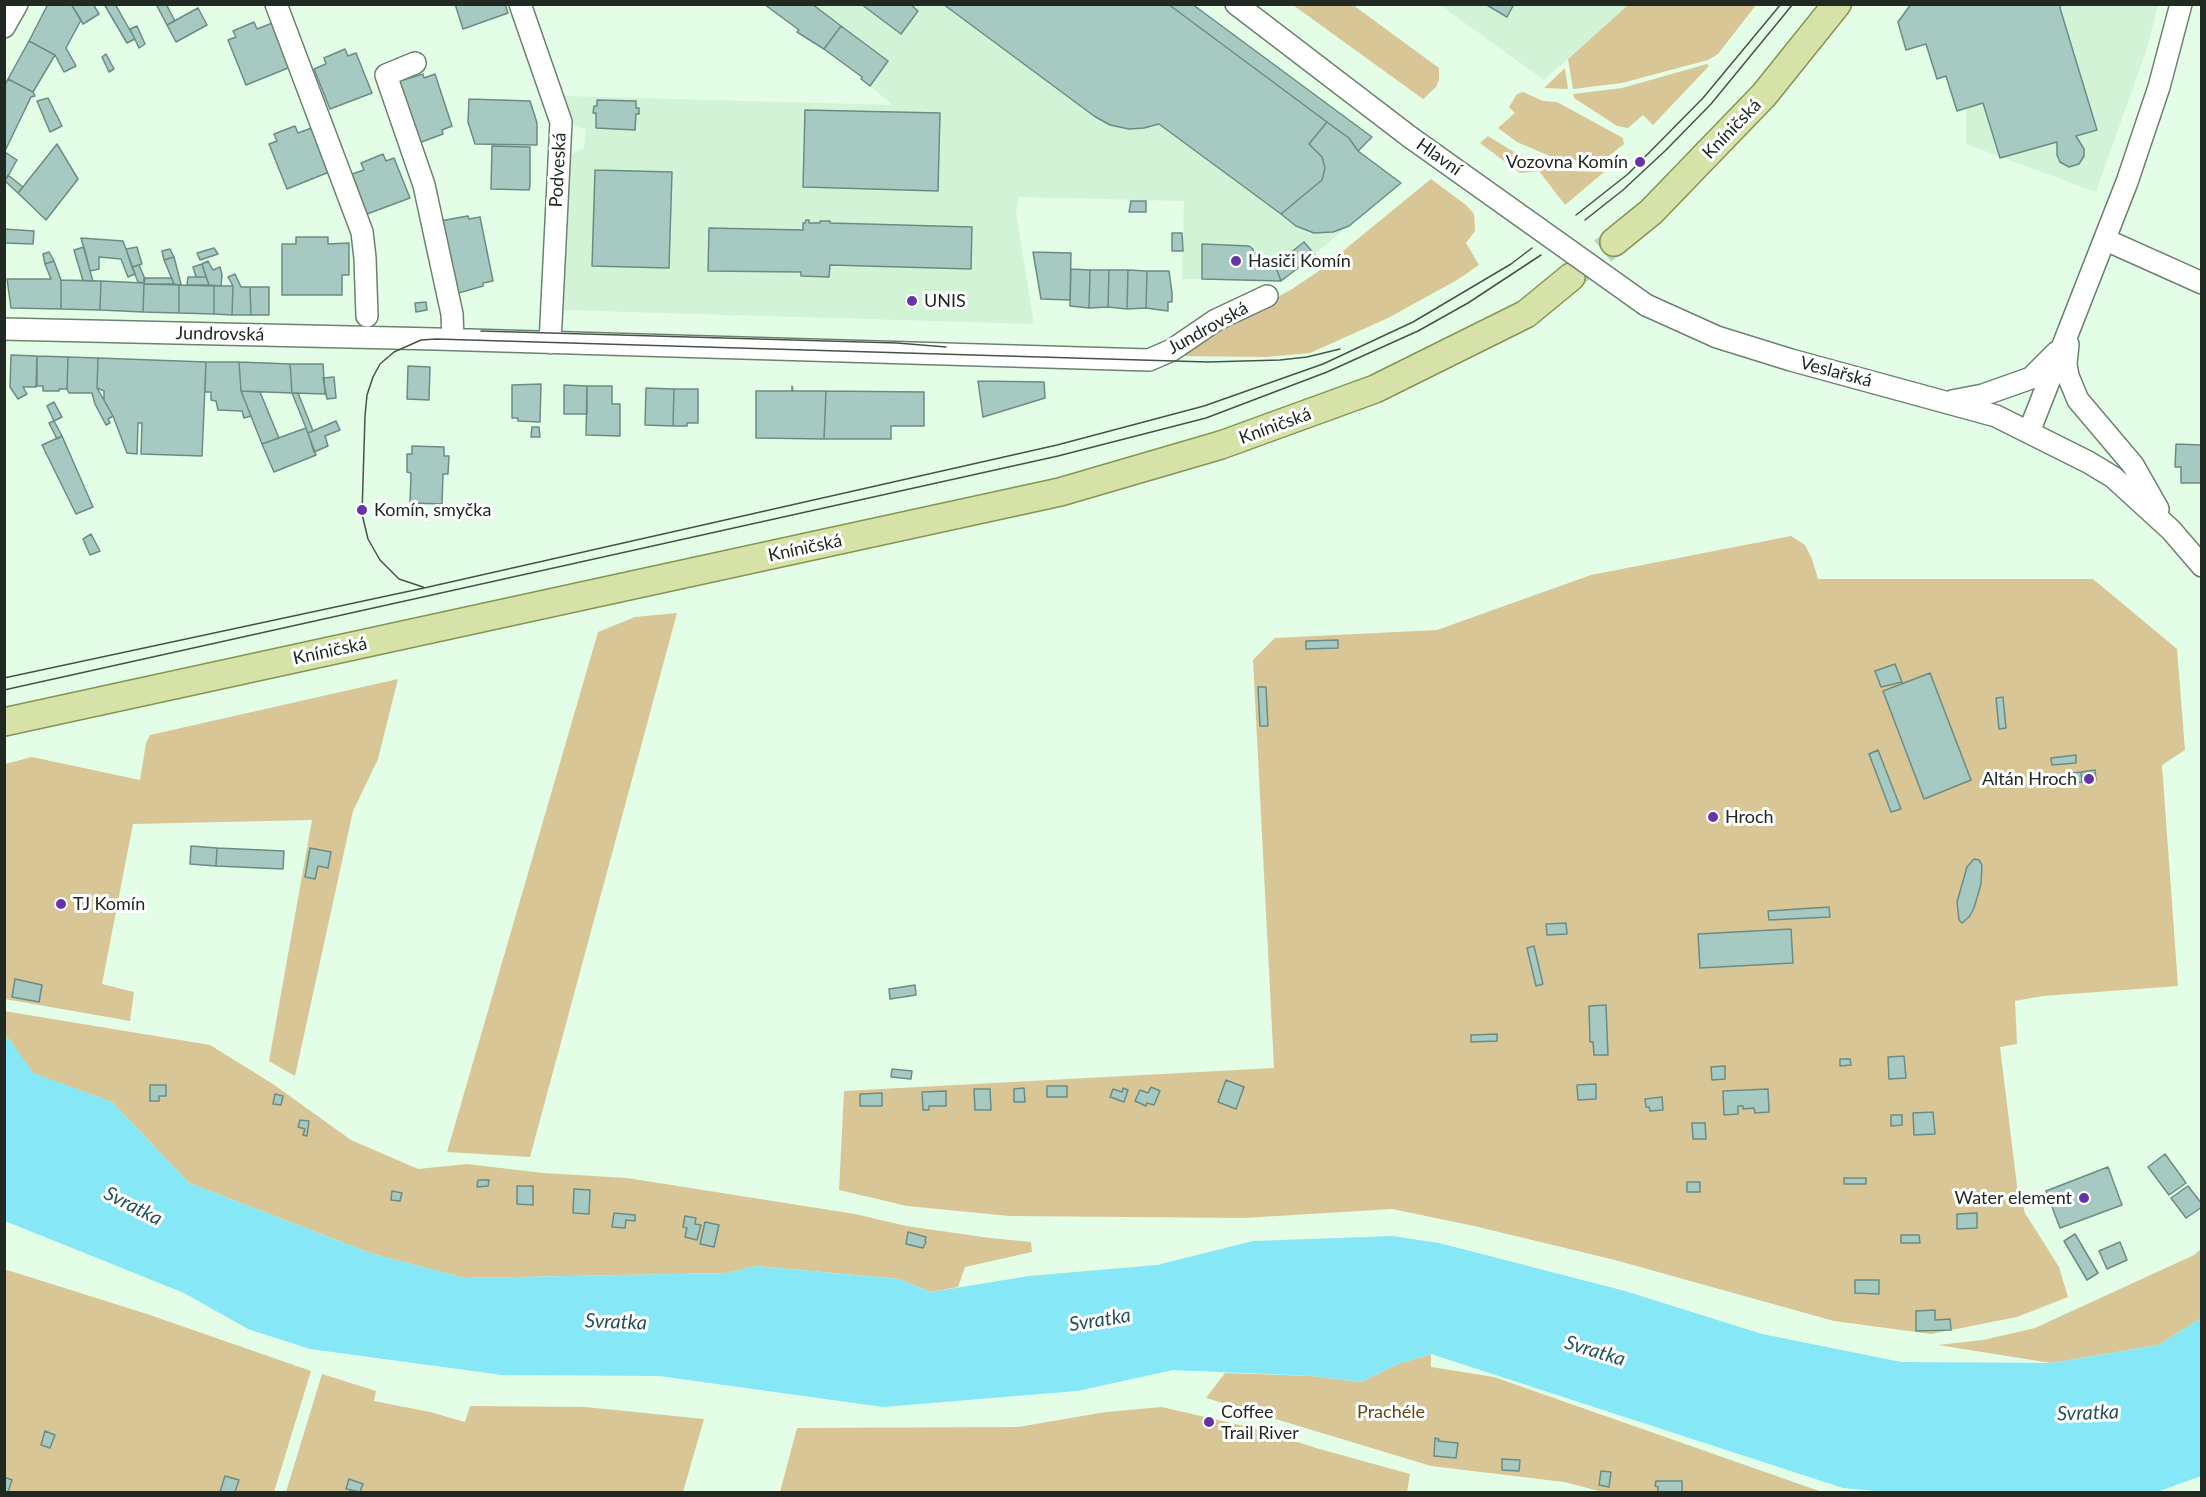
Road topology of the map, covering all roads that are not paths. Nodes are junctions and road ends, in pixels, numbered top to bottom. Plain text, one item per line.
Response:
1 (17, 4) edge
2 (276, 4) edge
3 (520, 4) edge
4 (1236, 4) edge
5 (1837, 4) edge
6 (2181, 4) edge
7 (4, 27) edge
8 (415, 63) dead end
9 (2106, 240) junction
10 (1614, 242) tunnel mouth
11 (1571, 277) tunnel mouth
12 (2202, 283) edge
13 (1267, 296) dead end
14 (1646, 305) joint
15 (367, 316) dead end
16 (2072, 322) junction
17 (4, 329) edge
18 (444, 339) junction
19 (550, 343) junction
20 (2062, 348) junction
21 (1947, 402) junction
22 (2029, 432) junction
23 (2171, 530) junction
24 (2202, 566) edge
25 (4, 722) edge

1 - 7 street
2 - 15 street
3 - 19 street, Podveská
4 - 14 street, Hlavní, bridge
5 - 10 main road, Kníničská
6 - 9 street
8 - 18 street
9 - 12 street
9 - 16 street
11 - 25 main road, Kníničská
13 - 19 street, Jundrovská
14 - 21 street, Veslařská
16 - 20 street
16 - 23 street
17 - 18 street, Jundrovská
18 - 19 street, Jundrovská
20 - 21 street
20 - 22 street
21 - 22 street, Veslařská
22 - 23 street, Veslařská
23 - 24 street, Veslařská

